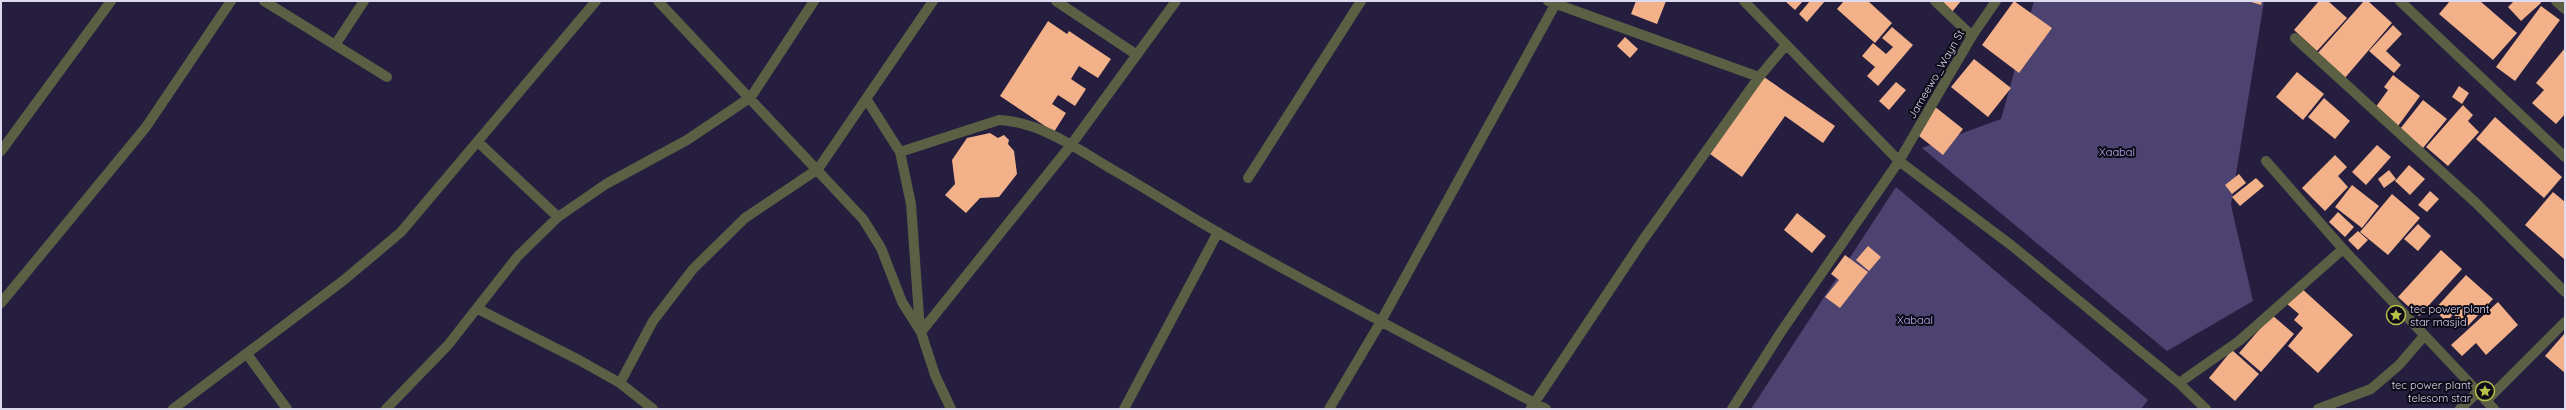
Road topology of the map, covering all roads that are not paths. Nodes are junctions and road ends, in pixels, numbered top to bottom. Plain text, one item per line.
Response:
1 (110, 1) edge
2 (231, 1) edge
3 (264, 1) edge
4 (364, 1) edge
5 (596, 1) edge
6 (658, 1) edge
7 (814, 1) edge
8 (933, 1) edge
9 (1056, 1) edge
10 (1176, 1) edge
11 (1361, 1) edge
12 (1744, 1) edge
13 (1935, 1) edge
14 (1996, 1) edge
15 (2400, 1) edge
16 (2556, 1) edge
17 (1552, 2) edge
18 (2565, 9) edge
19 (1972, 36) junction
20 (2295, 38) dead end
21 (335, 45) junction
22 (1786, 45) junction
23 (1137, 55) junction
24 (387, 77) dead end
25 (1759, 77) junction
26 (751, 97) junction
27 (867, 100) junction
28 (478, 142) junction
29 (1071, 145) junction
30 (1, 151) edge
31 (900, 152) junction
32 (2565, 157) edge
33 (1899, 161) junction
34 (2266, 161) dead end
35 (818, 169) junction
36 (1248, 178) dead end
37 (558, 217) junction
38 (1218, 232) junction
39 (2343, 249) junction
40 (2565, 292) edge
41 (1, 303) edge
42 (478, 309) junction
43 (2565, 322) edge
44 (1380, 323) junction
45 (921, 332) junction
46 (2424, 336) junction
47 (247, 354) junction
48 (620, 383) junction
49 (2179, 383) junction
50 (2477, 392) junction
51 (2486, 401) junction
52 (1533, 406) edge
53 (173, 409) edge
54 (287, 409) edge
55 (386, 409) edge
56 (653, 409) edge
57 (951, 409) edge
58 (1124, 409) edge
59 (1329, 409) edge
60 (1546, 409) edge
61 (1732, 409) edge
62 (2206, 409) edge
63 (2318, 409) edge
64 (2460, 409) edge
65 (2494, 409) edge

1 - 30 street
2 - 41 street
3 - 21 street
4 - 21 street
5 - 28 street
6 - 26 street
7 - 26 street
8 - 27 street
9 - 23 street
10 - 23 street
11 - 36 street
12 - 22 street
13 - 19 street
14 - 19 street, Jameewo_Wayn St
15 - 32 street
16 - 18 street
17 - 25 street
17 - 44 street
19 - 33 street, Jameewo_Wayn St
20 - 40 street
21 - 24 street
22 - 25 street
22 - 33 street
23 - 29 street
25 - 52 street
26 - 35 street
26 - 37 street
27 - 31 street
27 - 35 street
28 - 37 street
28 - 47 street
29 - 31 street
29 - 38 street
29 - 45 street
31 - 45 street
33 - 49 street
33 - 61 street, Jameewo_Wayn St
34 - 39 street
35 - 45 street
35 - 48 street
37 - 42 street
38 - 44 street
38 - 58 street
39 - 46 street
39 - 49 street
42 - 48 street
42 - 55 street
43 - 51 street
44 - 52 street
44 - 59 street
45 - 57 street
46 - 50 street
46 - 63 street
47 - 53 street
47 - 54 street
48 - 56 street
49 - 62 street
50 - 51 street
50 - 64 street
51 - 65 street
52 - 60 street

